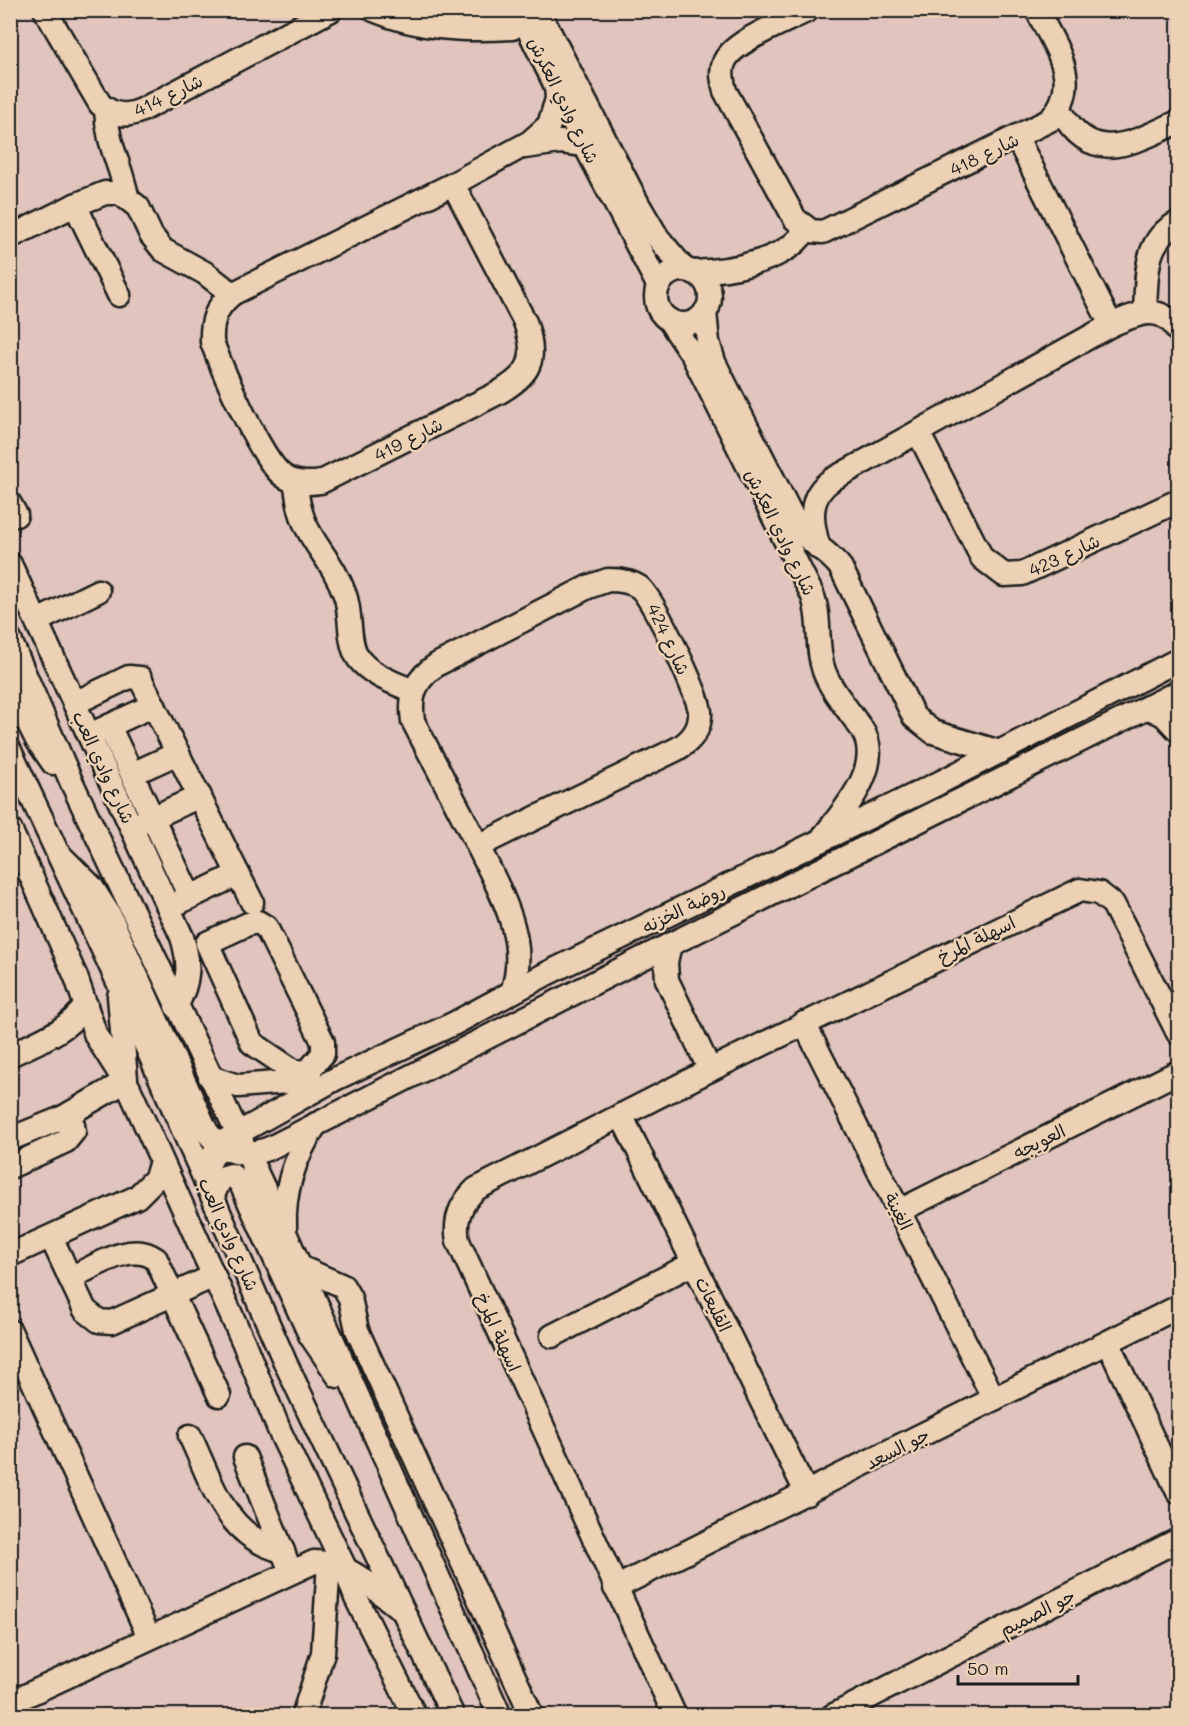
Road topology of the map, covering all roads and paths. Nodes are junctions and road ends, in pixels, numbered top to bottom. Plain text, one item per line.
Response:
1 (45, 10) edge
2 (331, 10) edge
3 (374, 10) edge
4 (537, 10) edge
5 (808, 10) edge
6 (1037, 10) edge
7 (516, 19) edge
8 (556, 86) junction
9 (106, 109) junction
10 (1060, 109) junction
11 (1179, 122) edge
12 (1017, 138) junction
13 (585, 145) junction
14 (518, 148) junction
15 (453, 183) junction
16 (128, 196) junction
17 (75, 205) junction
18 (1179, 223) edge
19 (806, 229) junction
20 (10, 237) edge
21 (743, 267) junction
22 (689, 271) junction
23 (658, 285) junction
24 (232, 294) junction
25 (118, 295) dead end
26 (708, 306) junction
27 (1145, 312) junction
28 (669, 320) junction
29 (1112, 325) junction
30 (1179, 332) edge
31 (918, 432) junction
32 (296, 482) junction
33 (1179, 501) edge
34 (819, 548) junction
35 (10, 564) edge
36 (98, 591) dead end
37 (37, 621) junction
38 (10, 640) edge
39 (1179, 660) edge
40 (10, 686) edge
41 (413, 691) junction
42 (1179, 692) edge
43 (1179, 698) edge
44 (75, 703) junction
45 (154, 705) junction
46 (1147, 708) junction
47 (1178, 729) edge
48 (99, 730) junction
49 (10, 751) edge
50 (1000, 752) junction
51 (178, 753) junction
52 (132, 774) junction
53 (18, 776) edge
54 (71, 781) junction
55 (200, 796) junction
56 (153, 818) junction
57 (131, 827) junction
58 (10, 829) edge
59 (818, 842) junction
60 (478, 846) junction
61 (59, 854) junction
62 (238, 874) junction
63 (190, 897) junction
64 (252, 902) dead end
65 (168, 908) junction
66 (207, 943) junction
67 (670, 945) junction
68 (186, 951) junction
69 (518, 954) junction
70 (635, 962) junction
71 (548, 974) junction
72 (667, 980) junction
73 (118, 982) junction
74 (512, 992) junction
75 (86, 1005) junction
76 (176, 1006) junction
77 (455, 1023) junction
78 (804, 1023) junction
79 (1179, 1033) edge
80 (56, 1034) junction
81 (96, 1036) junction
82 (468, 1047) junction
83 (10, 1055) edge
84 (710, 1070) junction
85 (1179, 1072) edge
86 (210, 1077) junction
87 (337, 1078) junction
88 (126, 1085) junction
89 (621, 1115) junction
90 (62, 1118) junction
91 (317, 1123) junction
92 (10, 1139) edge
93 (228, 1140) junction
94 (247, 1155) junction
95 (161, 1161) junction
96 (10, 1167) edge
97 (203, 1174) junction
98 (213, 1195) junction
99 (137, 1197) junction
100 (178, 1198) junction
101 (899, 1211) junction
102 (286, 1235) junction
103 (51, 1236) junction
104 (10, 1255) edge
105 (694, 1263) junction
106 (300, 1267) junction
107 (214, 1276) junction
108 (70, 1278) junction
109 (174, 1294) junction
110 (1179, 1308) edge
111 (10, 1331) edge
112 (552, 1336) dead end
113 (1108, 1343) junction
114 (285, 1362) junction
115 (219, 1395) dead end
116 (994, 1399) junction
117 (359, 1400) junction
118 (280, 1432) junction
119 (190, 1436) dead end
120 (245, 1457) dead end
121 (1179, 1492) edge
122 (807, 1494) junction
123 (1179, 1540) edge
124 (287, 1561) junction
125 (329, 1564) junction
126 (615, 1588) junction
127 (447, 1597) junction
128 (405, 1612) junction
129 (489, 1620) junction
130 (149, 1637) junction
131 (10, 1703) edge
132 (303, 1716) edge
133 (415, 1716) edge
134 (453, 1716) edge
135 (500, 1716) edge
136 (532, 1716) edge
137 (675, 1716) edge
138 (832, 1716) edge

1 - 9 street, شارع 414
2 - 9 street, شارع 414
3 - 7 street
4 - 22 street, شارع وادي العكرش
5 - 19 street
6 - 10 street
7 - 8 street, شارع وادي العكرش
8 - 13 street, شارع وادي العكرش
8 - 14 street
9 - 16 street
10 - 11 street
10 - 12 street, شارع 418
12 - 19 street, شارع 418
12 - 29 street
13 - 14 street
13 - 23 street, شارع وادي العكرش
14 - 15 street
15 - 24 street
15 - 32 street, شارع 419
16 - 17 street
16 - 24 street
17 - 20 street
17 - 25 street
18 - 27 street
19 - 21 street
21 - 22 street
21 - 26 street
22 - 23 street
22 - 26 street
23 - 28 street
24 - 32 street
26 - 28 street
26 - 34 street
27 - 29 street
27 - 30 street
28 - 59 street, شارع وادي العكرش
29 - 31 street
31 - 33 street, شارع 423
31 - 34 street
32 - 41 street
34 - 50 street
35 - 37 street, شارع وادي العب
36 - 37 street
37 - 44 street, شارع وادي العب
38 - 54 street, شارع وادي العب
39 - 50 street, روضة الخزنه
40 - 54 street
41 - 60 street
41 - 60 street, شارع 424
42 - 46 street, روضة الخزنه
43 - 47 street
44 - 45 street
44 - 48 street, شارع وادي العب
45 - 48 street
45 - 51 street
46 - 47 street
46 - 67 street, روضة الخزنه
48 - 52 street
48 - 57 street, شارع وادي العب
49 - 53 street, شارع وادي العب
50 - 59 street, روضة الخزنه
51 - 52 street
51 - 55 street
52 - 56 street
53 - 61 street, شارع وادي العب
54 - 76 street, شارع وادي العب
55 - 56 street
55 - 62 street
56 - 57 street
56 - 63 street
57 - 65 street, شارع وادي العب
58 - 75 street
59 - 71 street, روضة الخزنه
60 - 69 street
61 - 73 street, شارع وادي العب
61 - 93 street
62 - 63 street
62 - 64 street
63 - 65 street
65 - 68 street, شارع وادي العب
66 - 66 street
66 - 68 street
67 - 70 street, روضة الخزنه
67 - 72 street
68 - 76 street, شارع وادي العب
69 - 71 street
69 - 74 street
70 - 72 street
70 - 82 street, روضة الخزنه
71 - 74 street, روضة الخزنه
72 - 84 street
73 - 88 street
73 - 97 street, شارع وادي العب
74 - 77 street, روضة الخزنه
75 - 80 street
75 - 81 street
76 - 86 street, شارع وادي العب
77 - 82 street
77 - 87 street, روضة الخزنه
78 - 79 street, اسهلة المرخ
78 - 84 street, اسهلة المرخ
78 - 101 street, الغينة
80 - 81 street
80 - 83 street
81 - 88 street
82 - 91 street, روضة الخزنه
84 - 89 street, اسهلة المرخ
85 - 101 street, العويجه
86 - 87 street
86 - 93 street, شارع وادي العب
87 - 93 street, روضة الخزنه
88 - 90 street
88 - 95 street
89 - 105 street, القليعات
89 - 126 street, اسهلة المرخ
90 - 92 street
90 - 96 street
91 - 94 street, روضة الخزنه
91 - 102 street
93 - 94 street
93 - 97 street
94 - 102 street
95 - 99 street
95 - 100 street
97 - 98 street, شارع وادي العب
98 - 114 street, شارع وادي العب
98 - 117 street
99 - 100 street
99 - 103 street
100 - 107 street
101 - 116 street, الغينة
102 - 106 street
103 - 104 street
103 - 108 street
105 - 112 street
105 - 122 street, القليعات
106 - 117 street
106 - 129 street
107 - 109 street
107 - 118 street
108 - 109 street
108 - 109 street
109 - 115 street
110 - 113 street, جو السعد
111 - 130 street
113 - 116 street, جو السعد
113 - 121 street
114 - 118 street
114 - 128 street, شارع وادي العب
116 - 122 street, جو السعد
117 - 127 street
118 - 125 street
119 - 124 street
120 - 124 street
122 - 126 street, جو السعد
123 - 138 street, جو الصميم
124 - 125 street
124 - 130 street
125 - 128 street
125 - 132 street
125 - 133 street
126 - 137 street, اسهلة المرخ
127 - 129 street
127 - 135 street
128 - 134 street, شارع وادي العب
129 - 136 street
130 - 131 street

